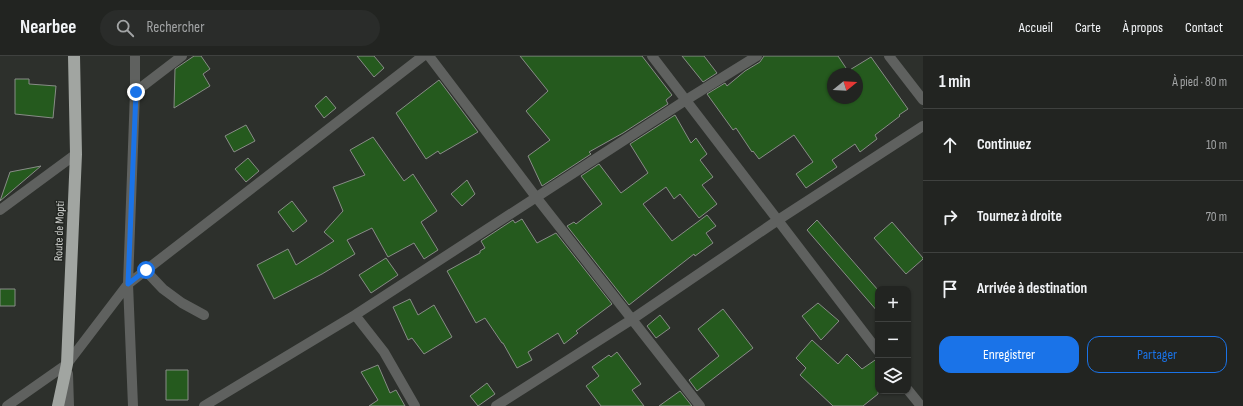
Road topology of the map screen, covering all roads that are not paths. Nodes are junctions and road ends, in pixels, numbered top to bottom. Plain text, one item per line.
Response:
1 (74, 56) edge
2 (136, 56) edge
3 (182, 56) edge
4 (423, 56) edge
5 (429, 56) edge
6 (652, 56) edge
7 (757, 56) edge
8 (889, 56) edge
9 (136, 92) junction
10 (686, 100) junction
11 (923, 100) edge
12 (923, 126) edge
13 (76, 154) junction
14 (536, 197) junction
15 (0, 210) edge
16 (778, 220) junction
17 (146, 270) junction
18 (128, 284) junction
19 (354, 314) junction
20 (204, 315) dead end
21 (631, 320) junction
22 (875, 346) edge
23 (67, 364) junction
24 (911, 394) edge
25 (7, 406) edge
26 (58, 406) edge
27 (69, 406) edge
28 (133, 406) edge
29 (204, 406) edge
30 (415, 406) edge
31 (496, 406) edge
32 (700, 406) edge
33 (920, 406) edge

1 - 13 highway, Route de Mopti
2 - 9 street
3 - 9 street
4 - 17 street
5 - 14 street
6 - 10 street
7 - 10 street
8 - 11 street
9 - 18 street
10 - 14 street
10 - 16 street
12 - 16 street
13 - 15 street
13 - 23 highway, Route de Mopti
14 - 19 street
14 - 21 street
16 - 21 street
16 - 22 street
17 - 18 street
17 - 20 street
18 - 23 street
18 - 28 street
19 - 29 street
19 - 30 street
21 - 31 street
21 - 32 street
23 - 25 street
23 - 26 highway, Route de Mopti
23 - 27 street
24 - 33 street

